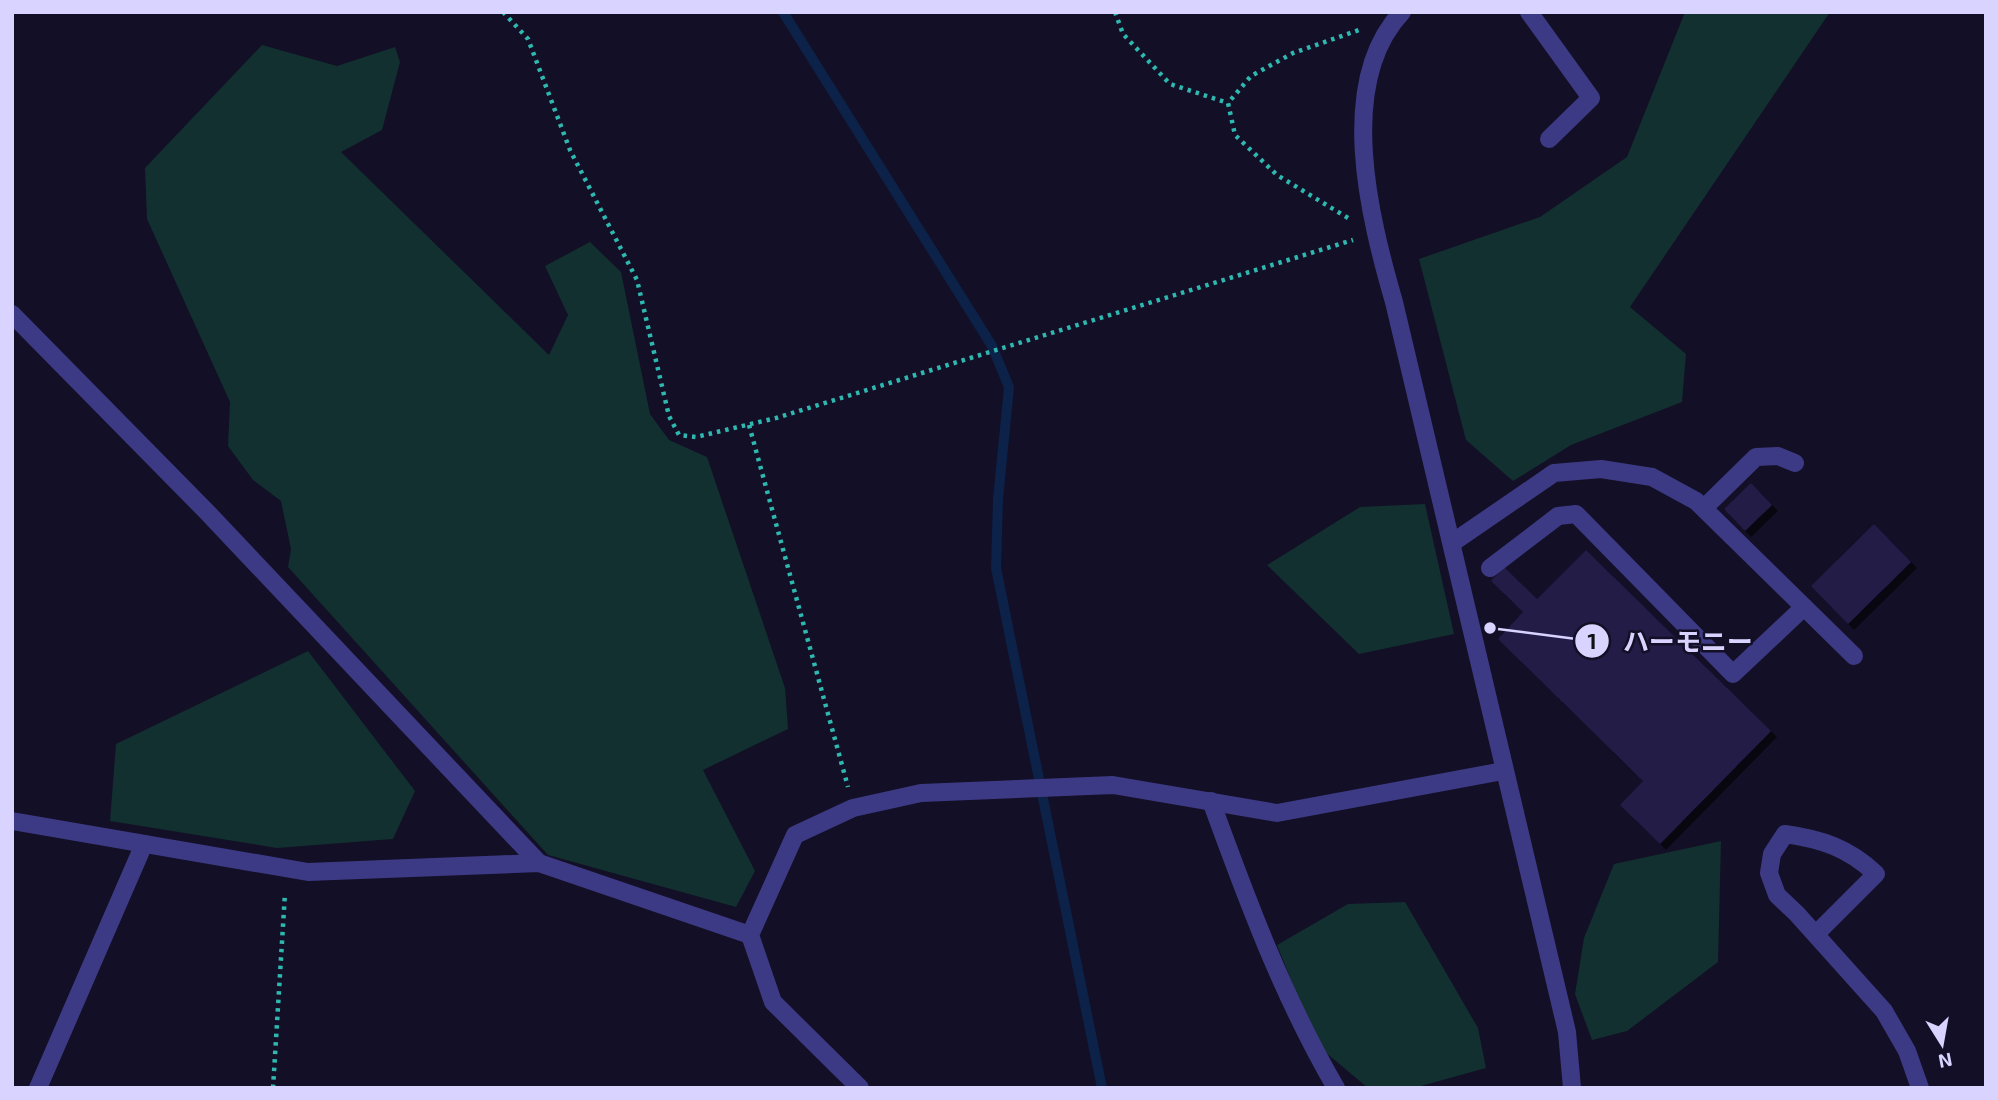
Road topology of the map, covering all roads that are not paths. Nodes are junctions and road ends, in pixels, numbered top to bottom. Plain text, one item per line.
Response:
1 (1529, 12) edge
2 (1391, 16) edge
3 (1549, 139) dead end
4 (12, 314) edge
5 (1795, 463) dead end
6 (1704, 508) junction
7 (1451, 543) junction
8 (1490, 568) dead end
9 (1804, 607) junction
10 (1854, 656) dead end
11 (1503, 771) junction
12 (1211, 801) junction
13 (12, 821) edge
14 (144, 844) junction
15 (539, 863) junction
16 (1816, 934) junction
17 (750, 935) junction
18 (38, 1088) edge
19 (860, 1088) edge
20 (1336, 1088) edge
21 (1572, 1088) edge
22 (1920, 1088) edge

1 - 3 street
2 - 7 street
4 - 15 street
5 - 6 street
6 - 7 street
6 - 9 street
7 - 11 street
8 - 9 street
9 - 10 street
11 - 12 street
11 - 21 street
12 - 17 street
12 - 20 street
13 - 14 street
14 - 15 street
14 - 18 street
15 - 17 street
16 - 16 street
16 - 22 street
17 - 19 street

